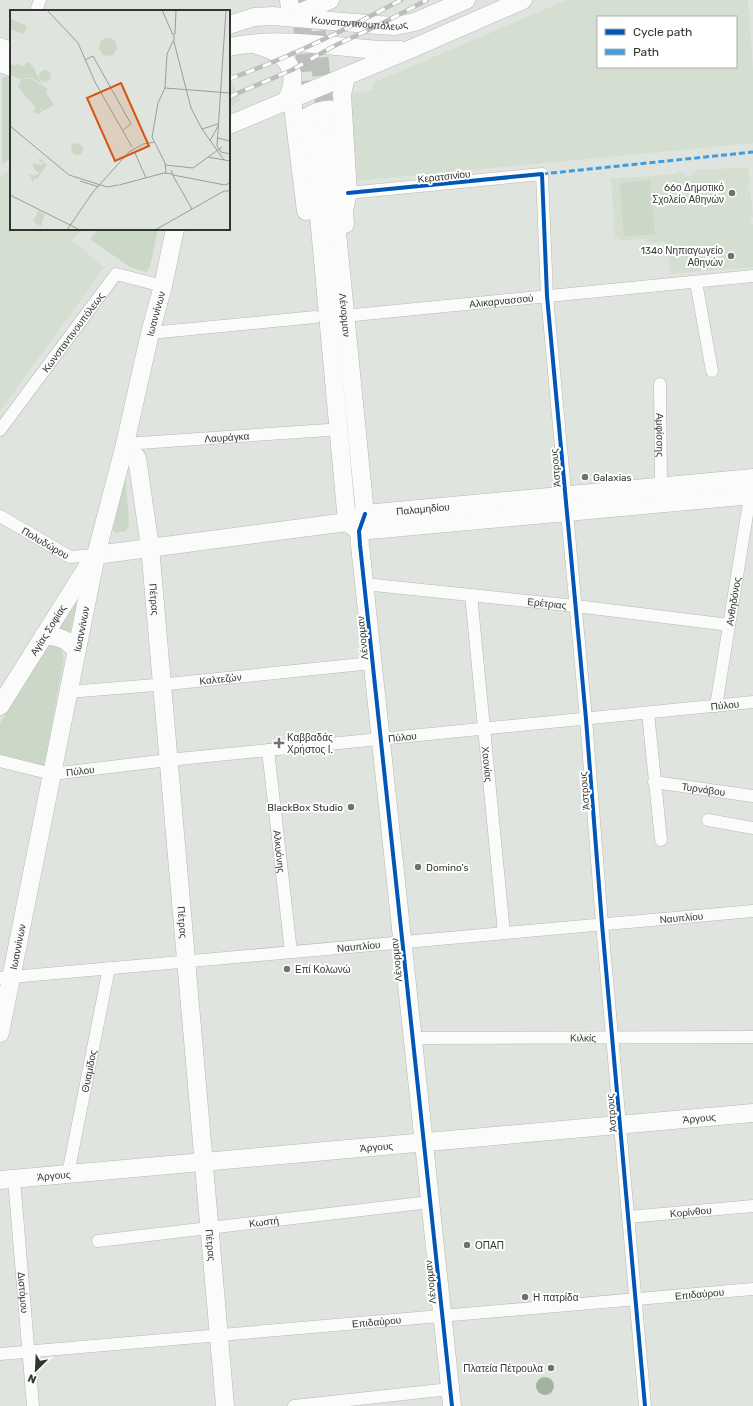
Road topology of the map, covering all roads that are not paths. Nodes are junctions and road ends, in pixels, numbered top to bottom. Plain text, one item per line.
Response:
1 (40, 0) edge
2 (330, 0) edge
3 (466, 0) edge
4 (523, 0) edge
5 (288, 5) edge
6 (36, 10) edge
7 (230, 25) edge
8 (249, 43) junction
9 (230, 47) edge
10 (0, 48) edge
11 (410, 49) junction
12 (10, 51) edge
13 (0, 63) edge
14 (10, 67) edge
15 (346, 76) junction
16 (289, 100) junction
17 (343, 113) junction
18 (230, 124) edge
19 (311, 126) junction
20 (542, 174) joint
21 (348, 193) junction
22 (176, 230) edge
23 (753, 276) edge
24 (696, 282) junction
25 (163, 286) junction
26 (547, 296) junction
27 (354, 315) junction
28 (315, 317) junction
29 (150, 333) junction
30 (712, 371) dead end
31 (660, 384) dead end
32 (357, 428) junction
33 (0, 430) edge
34 (328, 430) junction
35 (125, 444) junction
36 (340, 450) junction
37 (753, 478) edge
38 (661, 486) junction
39 (751, 496) edge
40 (566, 504) junction
41 (365, 514) junction
42 (0, 516) edge
43 (353, 526) junction
44 (150, 547) junction
45 (96, 554) junction
46 (364, 584) junction
47 (471, 595) junction
48 (576, 606) junction
49 (729, 625) junction
50 (44, 635) junction
51 (76, 650) junction
52 (372, 663) junction
53 (162, 684) junction
54 (68, 692) junction
55 (753, 702) edge
56 (0, 706) edge
57 (716, 706) junction
58 (648, 713) junction
59 (586, 719) junction
60 (484, 729) junction
61 (380, 739) junction
62 (268, 750) junction
63 (168, 760) junction
64 (0, 761) edge
65 (52, 774) junction
66 (654, 782) junction
67 (753, 796) edge
68 (708, 820) dead end
69 (753, 828) edge
70 (661, 840) dead end
71 (753, 911) edge
72 (602, 924) junction
73 (504, 933) junction
74 (402, 942) junction
75 (291, 952) junction
76 (186, 962) junction
77 (109, 968) junction
78 (6, 978) edge
79 (0, 1033) edge
80 (612, 1037) junction
81 (753, 1037) edge
82 (412, 1038) junction
83 (753, 1113) edge
84 (620, 1125) junction
85 (423, 1142) junction
86 (203, 1162) junction
87 (68, 1174) junction
88 (7, 1180) edge
89 (430, 1202) junction
90 (753, 1206) edge
91 (628, 1217) junction
92 (209, 1228) junction
93 (98, 1241) dead end
94 (753, 1289) edge
95 (635, 1299) junction
96 (442, 1316) junction
97 (218, 1336) junction
98 (29, 1352) junction
99 (0, 1354) edge
100 (451, 1398) edge
101 (33, 1406) edge
102 (225, 1406) edge
103 (294, 1406) edge
104 (645, 1406) edge

1 - 6 street
2 - 5 street, Κωνσταντινουπόλεως
3 - 5 street, Κωνσταντινουπόλεως
4 - 11 street
5 - 7 street
8 - 9 street
8 - 11 street
8 - 16 street
10 - 12 street
11 - 15 street
13 - 14 street
15 - 16 street
15 - 17 street
16 - 18 street
16 - 19 street
17 - 19 street
17 - 21 street
19 - 28 street
19 - 32 street, Λένορμαν
19 - 36 street, Λένορμαν
20 - 21 street, Κερατσινίου
20 - 26 street, Άστρους
21 - 27 street
22 - 25 street, Ιωαννίνων
23 - 24 street, Αλικαρνασσού
24 - 26 street, Αλικαρνασσού
24 - 30 street
25 - 29 street, Ιωαννίνων
25 - 33 street, Κωνσταντινουπόλεως
26 - 27 street, Αλικαρνασσού
26 - 40 street, Άστρους
27 - 32 street
28 - 29 street
28 - 34 street
29 - 35 street, Ιωαννίνων
31 - 38 street, Αμφίσσης
32 - 41 street, Λένορμαν
34 - 35 street, Λαυράγκα
34 - 36 street, Λένορμαν
35 - 44 street, Πέτρας
35 - 45 street, Ιωαννίνων
36 - 43 street, Λένορμαν
37 - 38 street, Παλαμηδίου
38 - 40 street, Παλαμηδίου
39 - 40 street, Παλαμηδίου
39 - 49 street, Ανθηδόνος
40 - 41 street, Παλαμηδίου
40 - 43 street, Παλαμηδίου
40 - 48 street, Άστρους
41 - 43 street, Λένορμαν
42 - 45 street, Πολυδώρου
43 - 44 street, Παλαμηδίου
43 - 46 street, Λένορμαν
44 - 45 street, Παλαμηδίου
44 - 53 street, Πέτρας
45 - 50 street, Αγίας Σοφίας
45 - 51 street, Ιωαννίνων
46 - 47 street, Ερέτριας
46 - 52 street, Λένορμαν
47 - 48 street, Ερέτριας
47 - 60 street, Χαονίας
48 - 49 street, Ερέτριας
48 - 59 street, Άστρους
49 - 57 street, Ανθηδόνος
50 - 51 street
50 - 56 street, Αγίας Σοφίας
51 - 54 street, Ιωαννίνων
52 - 53 street, Καλτεζών
52 - 61 street, Λένορμαν
53 - 54 street, Καλτεζών
53 - 63 street, Πέτρας
54 - 65 street, Ιωαννίνων
55 - 57 street, Πύλου
57 - 58 street, Πύλου
58 - 59 street, Πύλου
58 - 66 street
59 - 60 street, Πύλου
59 - 72 street, Άστρους
60 - 61 street, Πύλου
60 - 73 street, Χαονίας
61 - 62 street, Πύλου
61 - 74 street, Λένορμαν
62 - 63 street, Πύλου
62 - 75 street, Αλκυόνης
63 - 65 street, Πύλου
63 - 76 street, Πέτρας
64 - 65 street
65 - 78 street, Ιωαννίνων
66 - 67 street, Τυρνάβου
66 - 70 street
68 - 69 street
71 - 72 street, Ναυπλίου
72 - 73 street, Ναυπλίου
72 - 80 street, Άστρους
73 - 74 street, Ναυπλίου
74 - 75 street, Ναυπλίου
74 - 82 street, Λένορμαν
75 - 76 street, Ναυπλίου
76 - 77 street, Ναυπλίου
76 - 86 street, Πέτρας
77 - 78 street, Ναυπλίου
77 - 87 street, Θυαμίδος
78 - 79 street, Ιωαννίνων
80 - 81 street, Κιλκίς
80 - 82 street, Κιλκίς
80 - 84 street, Άστρους
82 - 85 street, Λένορμαν
83 - 84 street, Άργους
84 - 85 street, Άργους
84 - 91 street, Άστρους
85 - 86 street, Άργους
85 - 89 street, Λένορμαν
86 - 87 street, Άργους
86 - 92 street, Πέτρας
87 - 88 street, Άργους
88 - 98 street, Διστόμου
89 - 92 street, Κωστή
89 - 96 street, Λένορμαν
90 - 91 street, Κορίνθου
91 - 95 street, Άστρους
92 - 93 street, Κωστή
92 - 97 street, Πέτρας
94 - 95 street, Επιδαύρου
95 - 96 street, Επιδαύρου
95 - 104 street, Άστρους
96 - 97 street, Επιδαύρου
96 - 100 street, Λένορμαν
97 - 98 street, Επιδαύρου
97 - 102 street, Πέτρας
98 - 99 street, Επιδαύρου
98 - 101 street, Διστόμου
100 - 103 street

